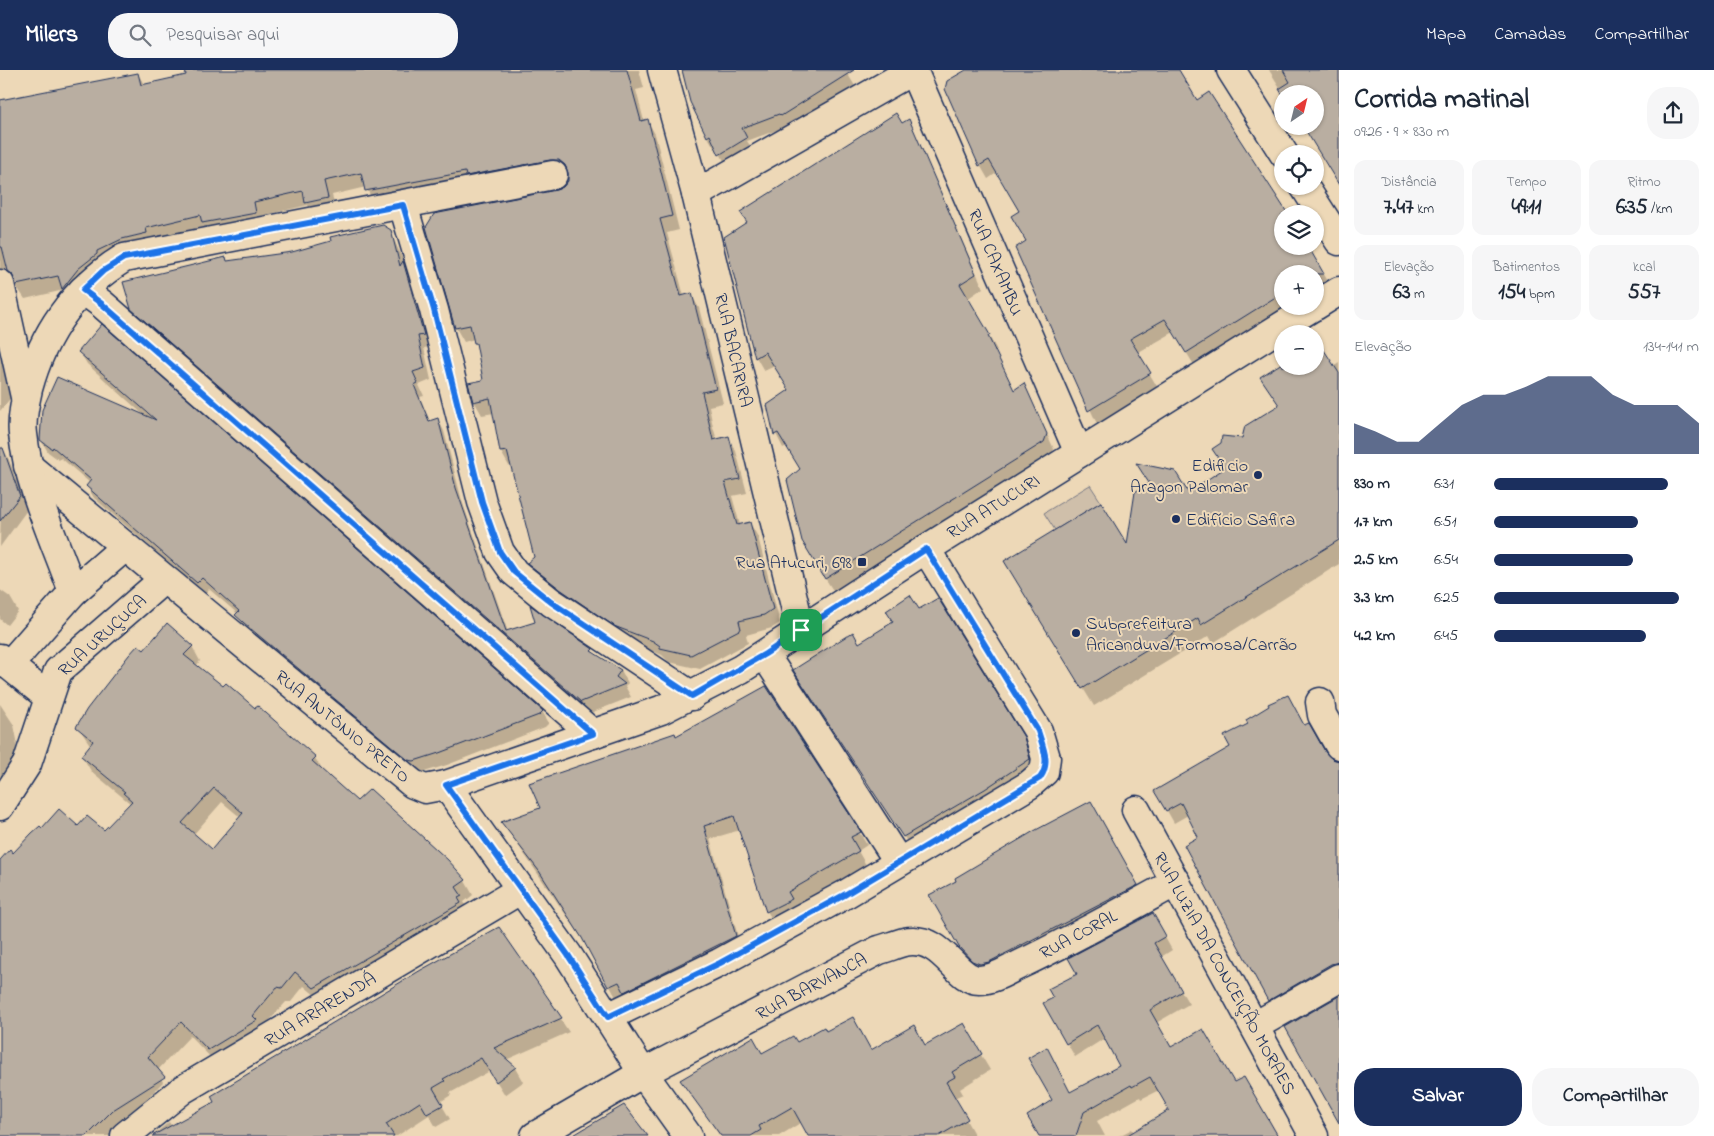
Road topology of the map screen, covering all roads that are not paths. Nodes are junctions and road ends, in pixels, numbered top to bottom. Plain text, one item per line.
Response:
1 (662, 70) edge
2 (913, 70) edge
3 (1230, 70) edge
4 (1278, 145) edge
5 (553, 175) dead end
6 (696, 194) junction
7 (1310, 195) edge
8 (403, 205) junction
9 (1339, 240) edge
10 (0, 284) edge
11 (83, 290) junction
12 (1328, 299) edge
13 (26, 399) junction
14 (1079, 453) junction
15 (28, 466) junction
16 (126, 547) junction
17 (926, 549) junction
18 (164, 579) junction
19 (73, 592) junction
20 (801, 630) junction
21 (765, 654) junction
22 (5, 661) edge
23 (692, 696) junction
24 (48, 697) junction
25 (1320, 702) dead end
26 (593, 734) junction
27 (1339, 745) edge
28 (446, 785) junction
29 (0, 806) edge
30 (1136, 810) dead end
31 (898, 861) junction
32 (1176, 882) junction
33 (520, 890) junction
34 (1339, 978) edge
35 (977, 980) joint
36 (611, 1021) junction
37 (1255, 1026) junction
38 (638, 1064) junction
39 (125, 1136) edge
40 (535, 1136) edge
41 (688, 1136) edge
42 (1314, 1136) edge

1 - 6 street, RUA BACARIRA
2 - 6 street
2 - 14 street, RUA CAXAMBU
3 - 4 street
5 - 8 street
6 - 20 street, RUA BACARIRA
7 - 9 street
8 - 11 street
8 - 23 street
10 - 13 street
11 - 13 street
11 - 26 street
12 - 14 street, RUA ATUCURI
13 - 15 street
14 - 17 street, RUA ATUCURI
15 - 16 street, RUA ANTÔNIO PRETO
15 - 19 street
16 - 18 street, RUA ANTÔNIO PRETO
16 - 19 street
17 - 20 street, RUA ATUCURI
17 - 31 street
18 - 24 street, RUA URUÇUCA
18 - 28 street, RUA ANTÔNIO PRETO
19 - 22 street
20 - 21 street, RUA ATUCURI
21 - 23 street, RUA ATUCURI
21 - 31 street
22 - 24 street
23 - 26 street, RUA ATUCURI
24 - 29 street, RUA URUÇUCA
25 - 27 street
26 - 28 street, RUA ATUCURI
28 - 33 street
30 - 32 street, RUA LUZIA DA CONCEIÇÃO MORAES
31 - 36 street
32 - 35 street, RUA CORAL
32 - 37 street, RUA LUZIA DA CONCEIÇÃO MORAES
33 - 36 street
33 - 39 street, RUA ARARENDÁ
34 - 37 street
35 - 38 street, RUA BARVANCA
36 - 38 street
37 - 42 street, RUA LUZIA DA CONCEIÇÃO MORAES
38 - 40 street, RUA BARVANCA
38 - 41 street

